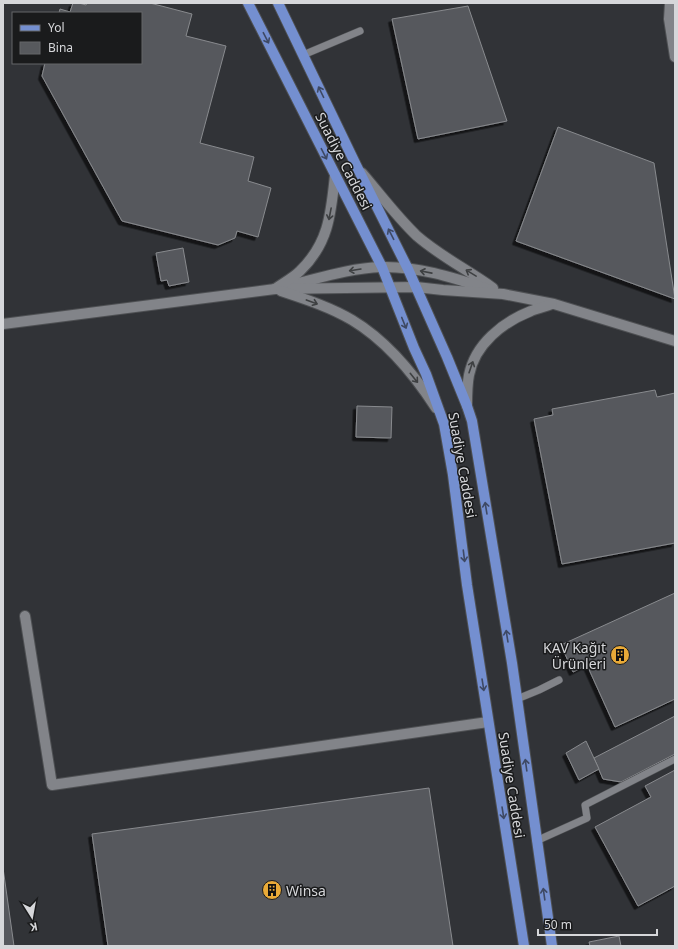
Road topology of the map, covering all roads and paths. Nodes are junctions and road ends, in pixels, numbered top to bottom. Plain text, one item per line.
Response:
1 (248, 3) edge
2 (278, 3) edge
3 (670, 3) edge
4 (360, 31) dead end
5 (302, 55) junction
6 (675, 57) edge
7 (356, 165) junction
8 (335, 175) junction
9 (382, 267) junction
10 (408, 268) junction
11 (390, 287) junction
12 (416, 287) junction
13 (275, 288) junction
14 (503, 294) junction
15 (554, 304) junction
16 (3, 324) edge
17 (675, 341) edge
18 (467, 406) junction
19 (442, 416) junction
20 (25, 616) dead end
21 (559, 680) dead end
22 (517, 699) junction
23 (488, 722) junction
24 (675, 759) edge
25 (536, 841) junction
26 (524, 946) edge
27 (552, 946) edge

1 -> 8 main road, Suadiye Caddesi
2 - 5 main road, Suadiye Caddesi
3 - 6 main road
4 - 5 lane
7 -> 5 main road, Suadiye Caddesi
10 -> 7 main road, Suadiye Caddesi
14 -> 7 main road
8 - 9 main road, Suadiye Caddesi
8 -> 13 main road
9 - 10 main road
9 - 11 main road, Suadiye Caddesi
9 -> 13 main road
10 - 12 main road, Suadiye Caddesi
14 -> 10 main road
11 - 12 main road
11 - 13 main road
11 -> 19 main road, Suadiye Caddesi
12 - 14 main road
12 - 18 main road, Suadiye Caddesi
13 - 16 main road
13 -> 19 main road
14 - 15 main road
15 - 17 main road
18 -> 15 main road
22 -> 18 main road, Suadiye Caddesi
19 -> 23 main road, Suadiye Caddesi
20 - 23 main road
21 - 22 lane
25 -> 22 main road, Suadiye Caddesi
23 -> 26 main road, Suadiye Caddesi
24 - 25 lane
27 -> 25 main road, Suadiye Caddesi

